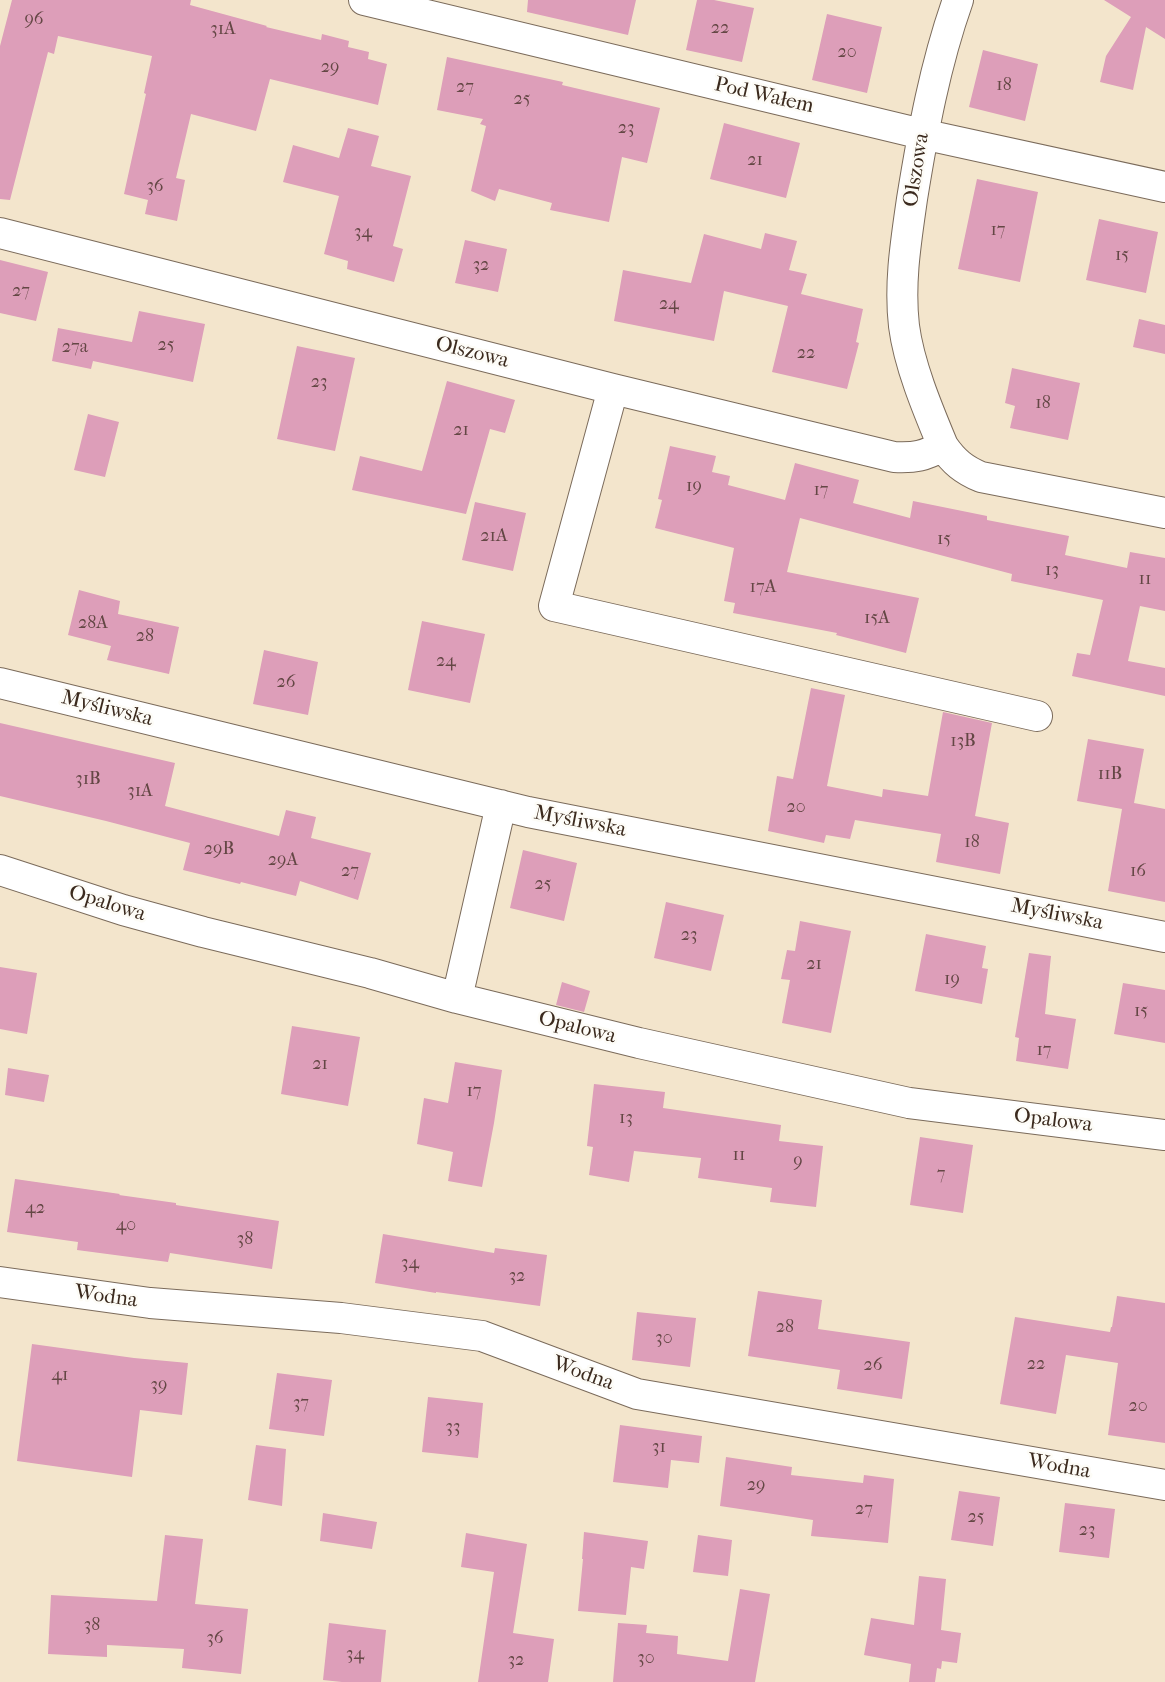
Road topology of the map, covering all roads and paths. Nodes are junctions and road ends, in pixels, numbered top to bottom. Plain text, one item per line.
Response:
1 (364, 0) edge
2 (958, 0) edge
3 (922, 134) junction
4 (1165, 187) edge
5 (0, 233) edge
6 (613, 389) junction
7 (944, 446) junction
8 (1165, 513) edge
9 (0, 683) edge
10 (1037, 716) dead end
11 (501, 806) junction
12 (0, 870) edge
13 (1165, 936) edge
14 (458, 998) junction
15 (1165, 1135) edge
16 (0, 1282) edge
17 (1165, 1485) edge

1 - 3 street, Pod Wałem
2 - 3 street, Olszowa
3 - 4 street, Pod Wałem
3 - 7 street, Olszowa
5 - 6 street, Olszowa
6 - 7 street, Olszowa
6 - 10 street
7 - 8 street, Olszowa
9 - 11 street, Myśliwska
11 - 13 street, Myśliwska
11 - 14 street
12 - 14 street, Opalowa
14 - 15 street, Opalowa
16 - 17 street, Wodna

